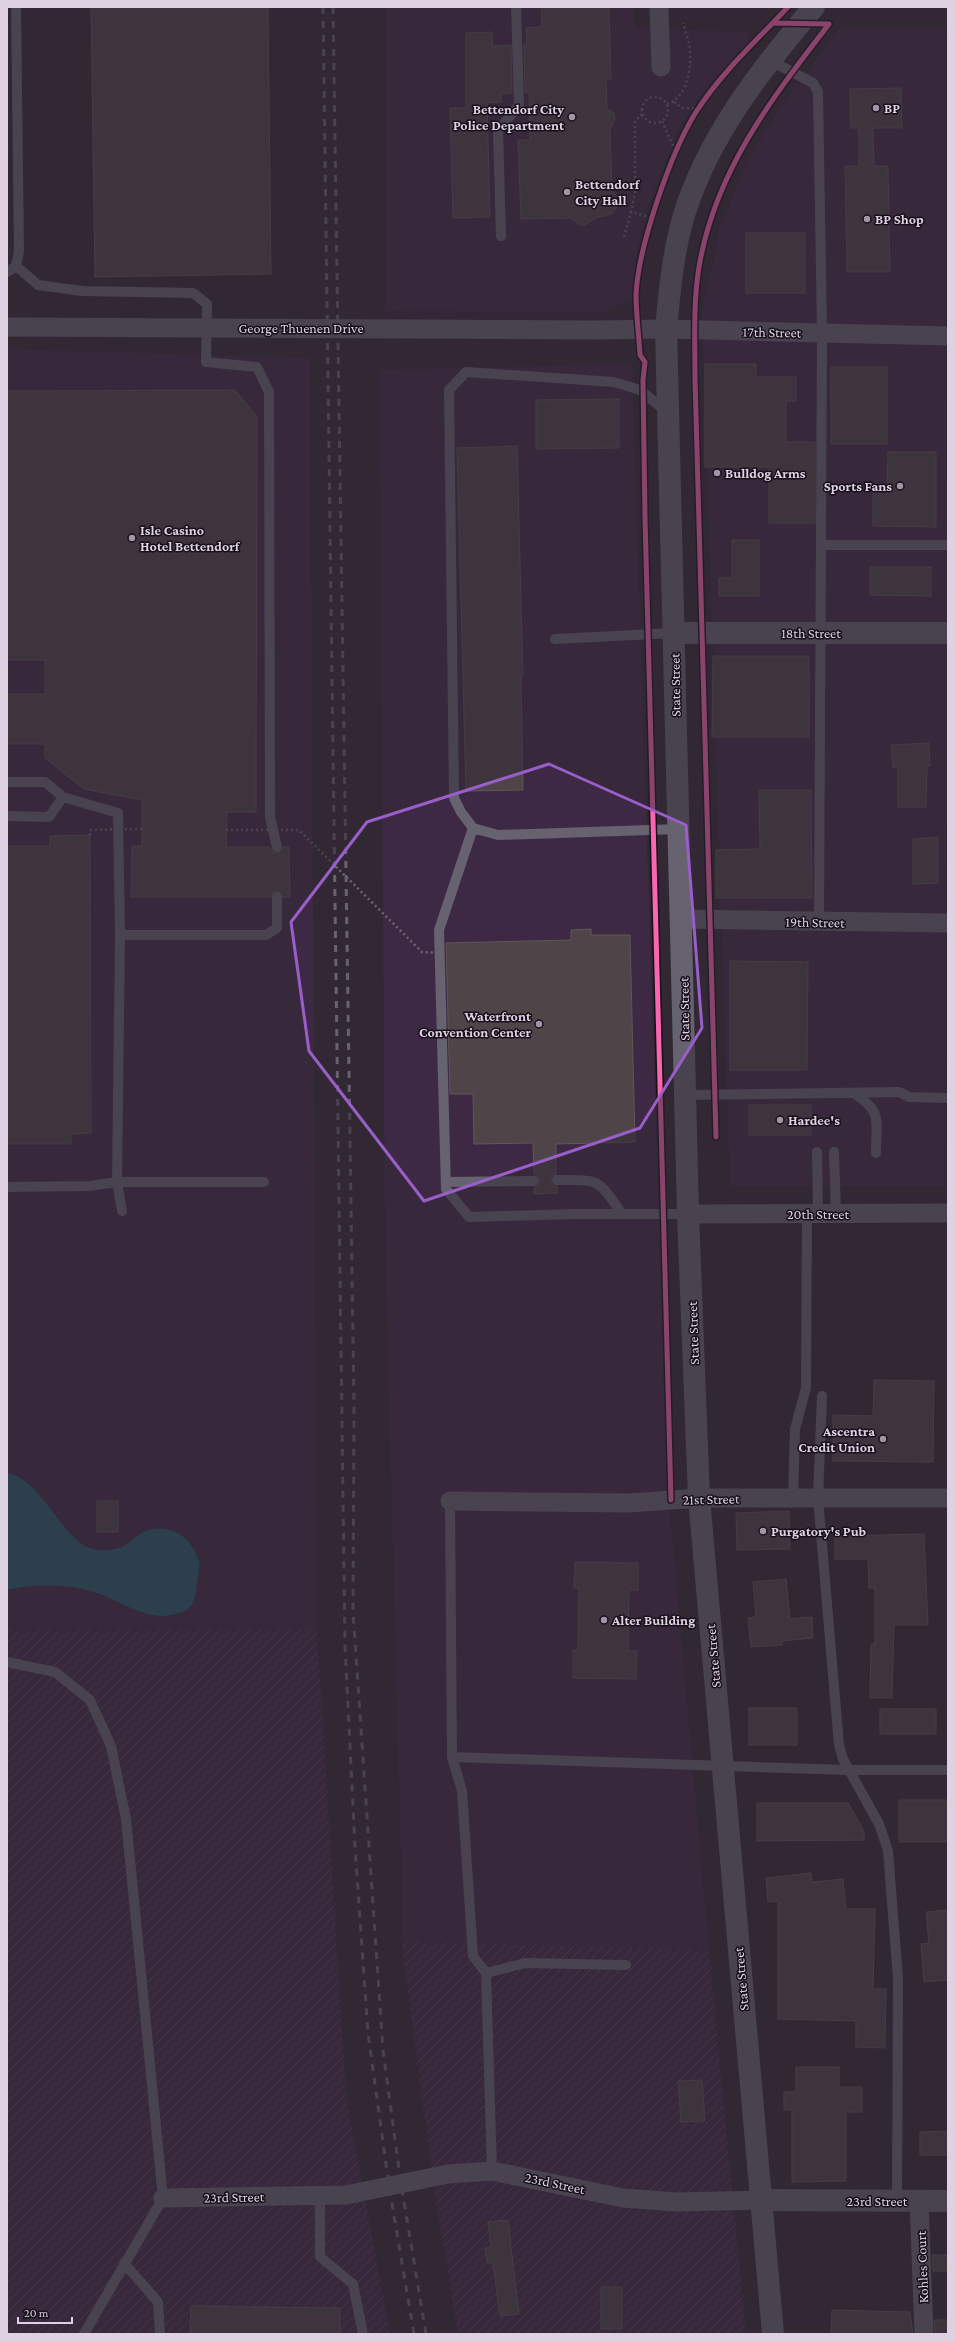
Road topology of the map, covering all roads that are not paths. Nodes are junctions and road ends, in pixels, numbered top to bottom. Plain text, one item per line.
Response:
1 (16, 7) edge
2 (516, 7) edge
3 (659, 7) edge
4 (814, 7) edge
5 (771, 61) junction
6 (661, 67) dead end
7 (501, 236) dead end
8 (16, 266) junction
9 (7, 272) edge
10 (7, 326) edge
11 (666, 329) junction
12 (595, 330) joint
13 (822, 333) junction
14 (948, 336) edge
15 (669, 413) junction
16 (822, 545) junction
17 (948, 545) edge
18 (674, 633) junction
19 (821, 633) junction
20 (948, 633) edge
21 (555, 639) dead end
22 (7, 782) edge
23 (63, 797) junction
24 (7, 816) edge
25 (473, 828) junction
26 (679, 829) junction
27 (277, 847) dead end
28 (277, 897) dead end
29 (681, 919) junction
30 (819, 922) junction
31 (948, 923) edge
32 (120, 934) junction
33 (854, 1093) junction
34 (686, 1095) junction
35 (948, 1098) edge
36 (817, 1152) dead end
37 (834, 1152) dead end
38 (876, 1152) dead end
39 (556, 1180) dead end
40 (534, 1181) dead end
41 (117, 1182) junction
42 (264, 1182) dead end
43 (446, 1182) junction
44 (7, 1187) edge
45 (122, 1211) dead end
46 (948, 1213) edge
47 (622, 1214) junction
48 (688, 1214) junction
49 (820, 1214) junction
50 (822, 1396) dead end
51 (700, 1498) junction
52 (794, 1498) junction
53 (818, 1498) junction
54 (948, 1498) edge
55 (450, 1500) joint
56 (7, 1662) edge
57 (452, 1757) junction
58 (724, 1765) junction
59 (849, 1770) junction
60 (948, 1770) edge
61 (626, 1965) dead end
62 (486, 1973) junction
63 (492, 2171) junction
64 (320, 2195) junction
65 (163, 2198) junction
66 (761, 2200) junction
67 (897, 2200) junction
68 (919, 2201) junction
69 (948, 2201) edge
70 (124, 2264) junction
71 (84, 2334) edge
72 (160, 2334) edge
73 (363, 2334) edge
74 (772, 2334) edge
75 (924, 2334) edge

1 - 8 lane
2 - 7 lane
3 - 6 street
4 - 5 main road, State Street
5 - 11 main road, State Street
5 - 13 lane
8 - 9 lane
8 - 27 lane
10 - 12 street, George Thuenen Drive, bridge
11 - 12 street, 17th Street
11 - 13 street, 17th Street
11 - 15 main road, State Street
13 - 14 street, 17th Street
13 - 16 lane
15 - 18 main road, State Street
15 - 25 lane
16 - 17 lane
16 - 19 lane
18 - 19 street, 18th Street
18 - 21 lane
18 - 26 main road, State Street
19 - 20 street, 18th Street
19 - 30 lane
22 - 23 lane
23 - 24 lane
23 - 32 lane
25 - 26 lane
25 - 43 lane
26 - 29 main road, State Street
28 - 32 lane
29 - 30 street, 19th Street
29 - 34 main road, State Street
30 - 31 street, 19th Street
32 - 41 lane
33 - 34 lane
33 - 35 lane
33 - 38 lane
34 - 48 main road, State Street
36 - 49 lane
37 - 49 lane
39 - 47 lane
40 - 43 lane
41 - 42 lane
41 - 44 lane
41 - 45 lane
43 - 47 lane
46 - 49 street, 20th Street
47 - 48 lane
48 - 49 street, 20th Street
48 - 51 main road, State Street
49 - 52 lane
50 - 53 lane
51 - 52 street, 21st Street
51 - 55 street, 21st Street
51 - 58 main road, State Street
52 - 53 street, 21st Street
53 - 54 street, 21st Street
53 - 59 lane
55 - 57 lane
56 - 65 lane
57 - 58 lane
57 - 62 lane
58 - 59 lane
58 - 66 main road, State Street
59 - 60 lane
59 - 67 lane
61 - 62 lane
62 - 63 lane
63 - 64 street, 23rd Street
63 - 66 street, 23rd Street
64 - 65 street, 23rd Street
64 - 73 lane
65 - 70 lane
66 - 67 street, 23rd Street
66 - 74 main road, State Street
67 - 68 street, 23rd Street
68 - 69 street, 23rd Street
68 - 75 street, Kohles Court
70 - 71 lane
70 - 72 lane

